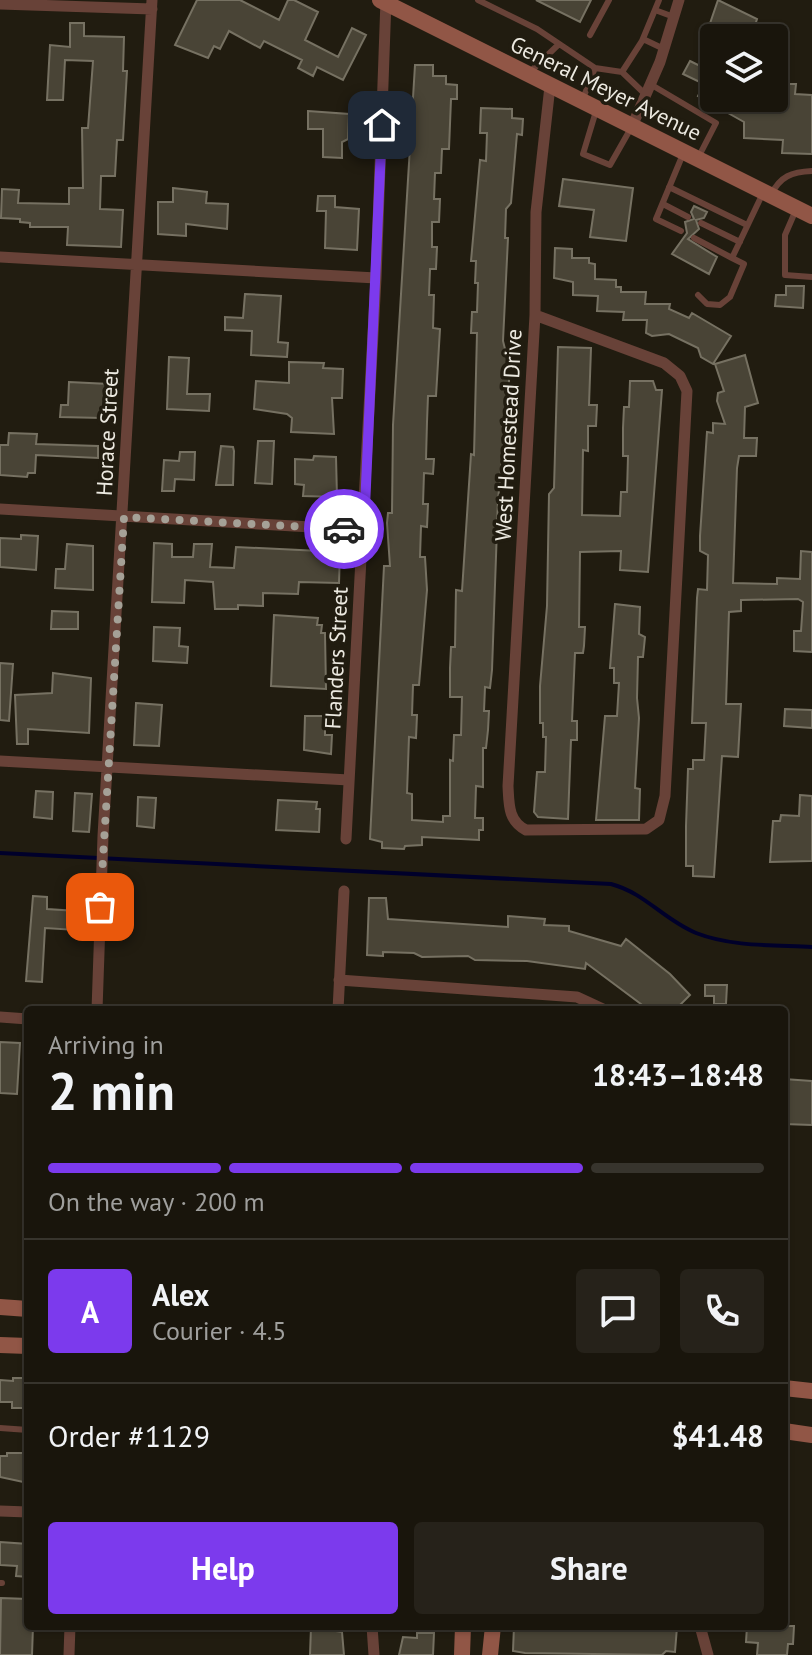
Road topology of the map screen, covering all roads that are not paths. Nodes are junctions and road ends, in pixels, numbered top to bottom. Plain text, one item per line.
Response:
1 (478, 0) edge
2 (609, 0) edge
3 (659, 0) edge
4 (679, 0) edge
5 (384, 1) edge
6 (0, 4) edge
7 (152, 4) edge
8 (655, 10) junction
9 (674, 17) junction
10 (590, 35) dead end
11 (643, 39) junction
12 (558, 45) junction
13 (664, 49) junction
14 (595, 68) junction
15 (622, 72) junction
16 (527, 74) junction
17 (550, 86) junction
18 (648, 89) junction
19 (590, 104) junction
20 (633, 124) junction
21 (691, 154) junction
22 (812, 171) edge
23 (669, 187) junction
24 (767, 193) junction
25 (663, 204) junction
26 (804, 212) edge
27 (688, 217) dead end
28 (701, 223) dead end
29 (747, 225) junction
30 (681, 231) dead end
31 (694, 238) dead end
32 (740, 242) junction
33 (0, 257) edge
34 (732, 258) junction
35 (135, 263) junction
36 (812, 277) edge
37 (376, 278) junction
38 (698, 295) dead end
39 (535, 315) junction
40 (0, 509) edge
41 (124, 517) junction
42 (364, 530) junction
43 (0, 761) edge
44 (107, 767) junction
45 (349, 780) junction
46 (346, 839) dead end
47 (344, 891) dead end
48 (339, 980) junction
49 (97, 1006) edge
50 (338, 1006) edge
51 (596, 1006) edge
52 (0, 1017) edge
53 (24, 1019) edge
54 (0, 1307) edge
55 (24, 1309) edge
56 (0, 1345) edge
57 (24, 1346) edge
58 (788, 1388) edge
59 (812, 1391) edge
60 (0, 1428) edge
61 (24, 1430) edge
62 (788, 1432) edge
63 (812, 1435) edge
64 (0, 1511) edge
65 (24, 1512) edge
66 (70, 1630) edge
67 (372, 1630) edge
68 (463, 1630) edge
69 (493, 1630) edge
70 (701, 1630) edge
71 (69, 1655) edge
72 (374, 1655) edge
73 (462, 1655) edge
74 (490, 1655) edge
75 (708, 1655) edge

1 - 12 lane
2 - 10 lane
3 - 8 lane
4 - 9 street
5 - 16 main road, General Meyer Avenue
5 - 37 street, Flanders Street
6 - 7 street
7 - 35 street, Horace Street
8 - 9 lane
8 - 11 lane
9 - 13 street
11 - 13 lane
11 - 15 lane
12 - 14 lane
12 - 16 lane
13 - 18 street
14 - 15 lane
14 - 19 lane
15 - 18 lane
16 - 17 main road, General Meyer Avenue
17 - 19 main road, General Meyer Avenue
17 - 39 street, West Homestead Drive
18 - 20 street
18 - 21 lane
19 - 20 main road, General Meyer Avenue
19 - 20 lane
20 - 21 main road, General Meyer Avenue
21 - 23 lane
21 - 24 main road, General Meyer Avenue
22 - 24 lane
23 - 25 lane
23 - 29 lane
24 - 26 main road, General Meyer Avenue
24 - 29 lane
25 - 27 lane
25 - 30 lane
26 - 36 lane
28 - 32 lane
29 - 32 lane
31 - 34 lane
32 - 34 lane
33 - 35 street
34 - 38 lane
35 - 37 street
35 - 41 street, Horace Street
37 - 42 street, Flanders Street
39 - 39 street, West Homestead Drive
40 - 41 street
41 - 42 street
41 - 44 street, Horace Street
42 - 45 street, Flanders Street
43 - 44 street
44 - 45 street
44 - 49 street, Horace Street
45 - 46 street, Flanders Street
47 - 48 street
48 - 50 street
48 - 51 street
52 - 53 street
54 - 55 main road
56 - 57 main road
58 - 59 main road
60 - 61 lane
62 - 63 main road
64 - 65 street
66 - 71 street
67 - 72 street
68 - 73 main road
69 - 74 main road
70 - 75 street

